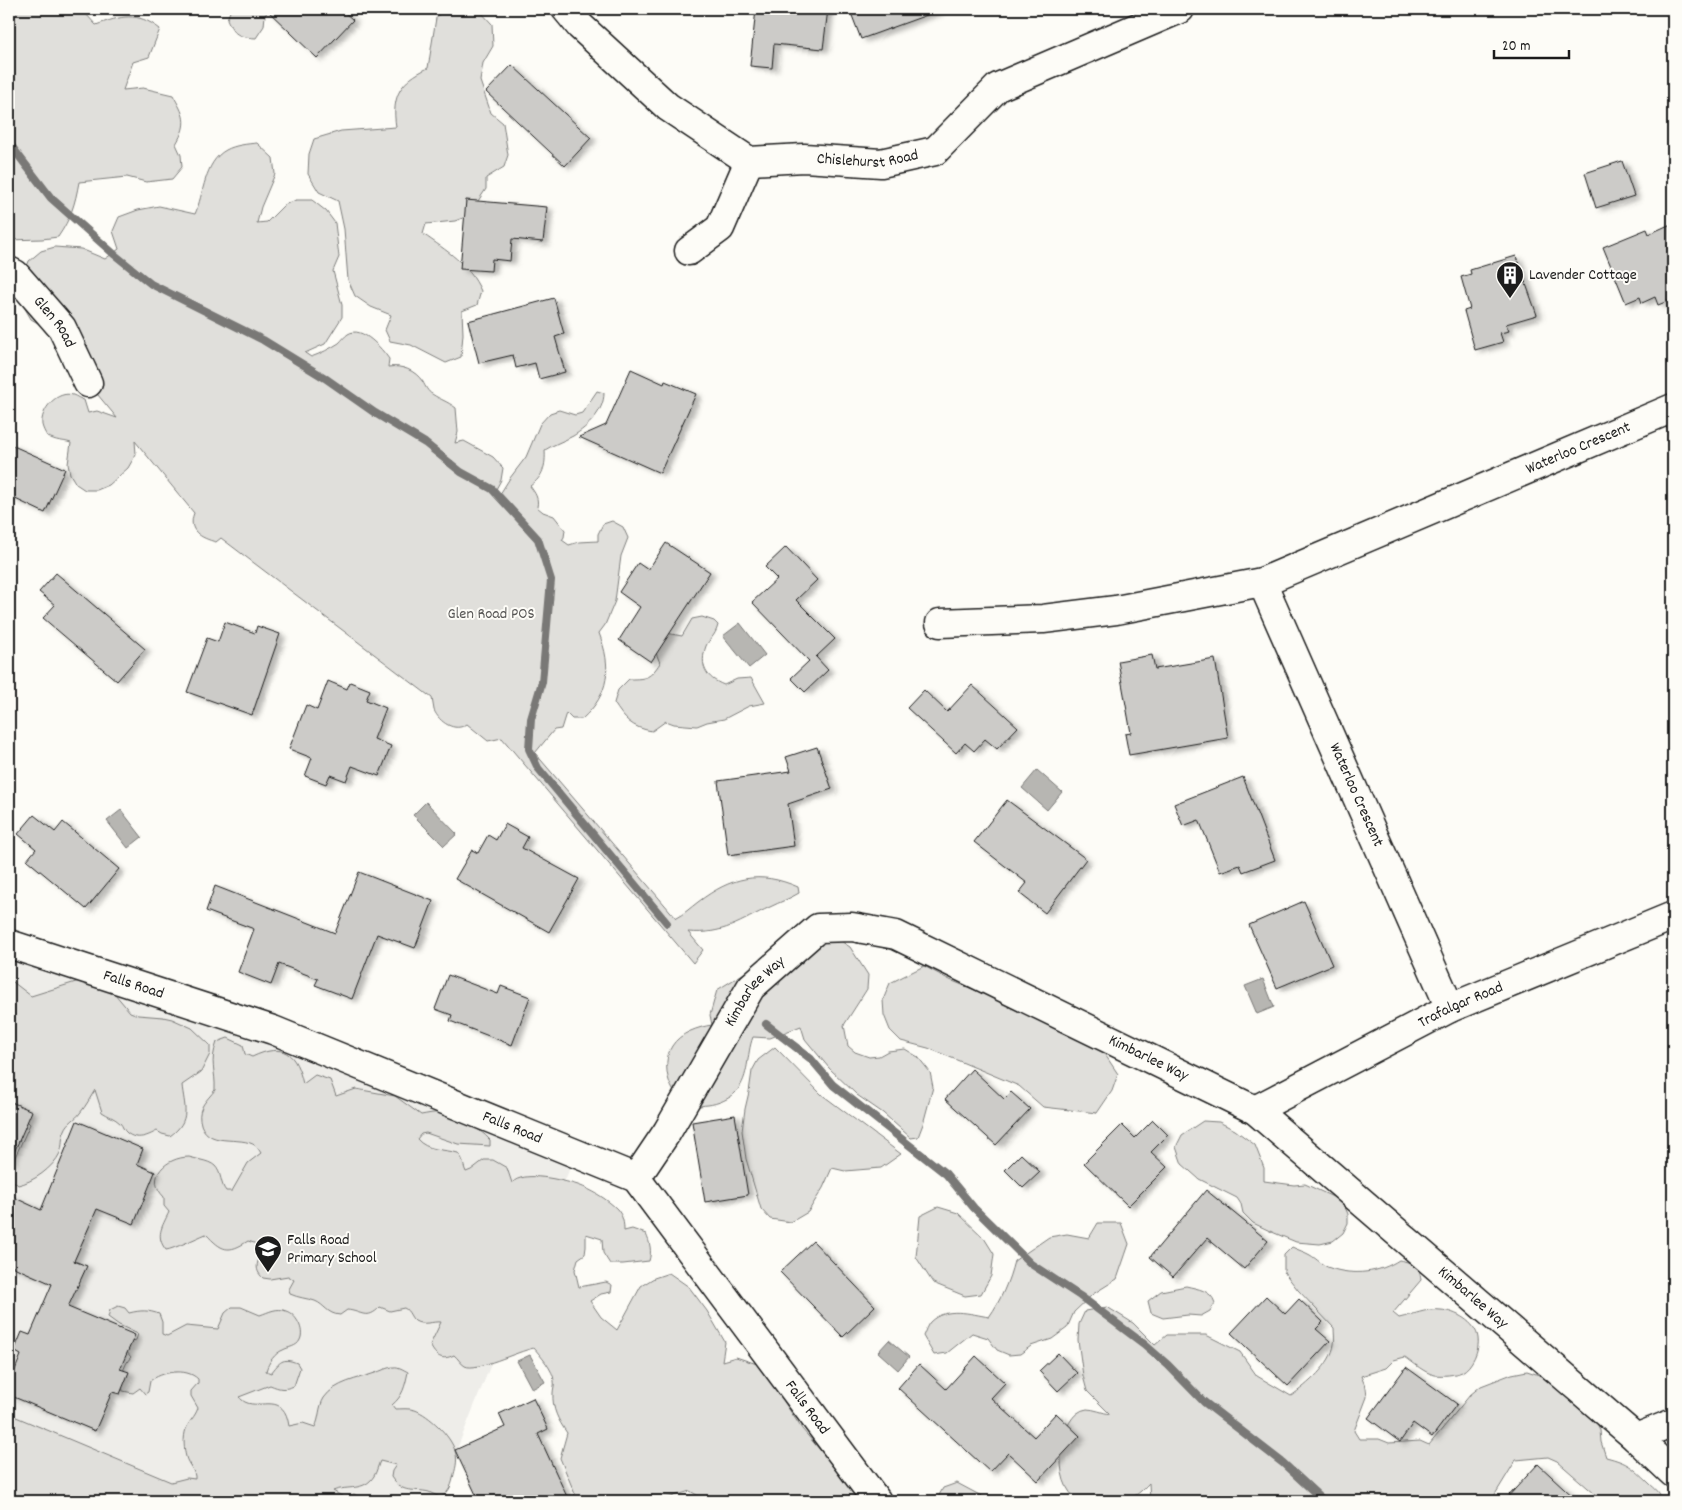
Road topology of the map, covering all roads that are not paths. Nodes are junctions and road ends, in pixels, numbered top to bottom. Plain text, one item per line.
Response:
1 (566, 9) edge
2 (1180, 9) edge
3 (750, 161) junction
4 (689, 251) dead end
5 (9, 271) edge
6 (88, 382) dead end
7 (1673, 408) edge
8 (1262, 582) junction
9 (940, 623) dead end
10 (1673, 916) edge
11 (9, 944) edge
12 (1450, 1008) junction
13 (1255, 1110) junction
14 (636, 1178) junction
15 (1673, 1423) edge
16 (1636, 1438) junction
17 (1673, 1472) edge
18 (877, 1501) edge

1 - 3 street
2 - 3 street, Chislehurst Road
3 - 4 street
5 - 6 street, Glen Road
7 - 8 street, Waterloo Crescent
8 - 9 street, Waterloo Crescent
8 - 12 street, Waterloo Crescent
10 - 12 street, Trafalgar Road
11 - 14 street, Falls Road
12 - 13 street, Trafalgar Road
13 - 14 street, Kimbarlee Way
13 - 16 street, Kimbarlee Way
14 - 18 street, Falls Road
15 - 16 street
16 - 17 street, Kimbarlee Way

